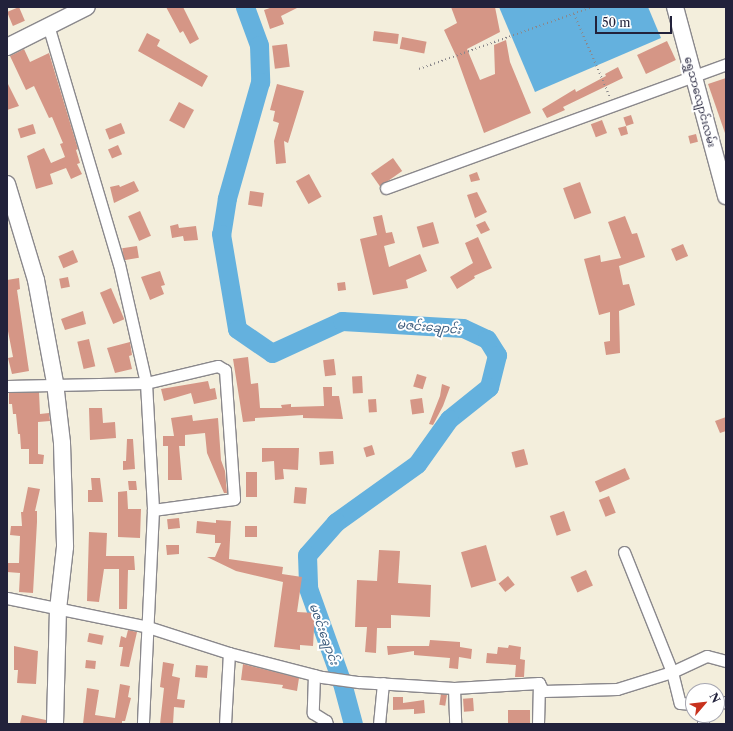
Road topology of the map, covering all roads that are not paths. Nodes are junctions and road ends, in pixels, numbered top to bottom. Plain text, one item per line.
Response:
1 (87, 7) edge
2 (675, 7) edge
3 (48, 25) junction
4 (7, 47) edge
5 (726, 64) edge
6 (693, 76) junction
7 (7, 184) edge
8 (386, 188) dead end
9 (726, 196) edge
10 (55, 383) junction
11 (146, 383) junction
12 (7, 386) edge
13 (154, 510) junction
14 (624, 552) dead end
15 (7, 598) edge
16 (58, 609) junction
17 (148, 627) junction
18 (229, 653) junction
19 (726, 661) edge
20 (672, 672) junction
21 (318, 676) junction
22 (383, 683) junction
23 (539, 683) junction
24 (454, 688) junction
25 (685, 704) edge
26 (55, 724) edge
27 (143, 724) edge
28 (225, 724) edge
29 (327, 724) edge
30 (379, 724) edge
31 (455, 724) edge
32 (538, 724) edge

1 - 3 street
2 - 6 street, ရွှေသာလျောင်းလမ်း
3 - 4 street
3 - 11 street
5 - 6 street
6 - 8 street
6 - 9 street, ရွှေသာလျောင်းလမ်း
7 - 10 street
10 - 11 street
10 - 12 street
10 - 16 street
11 - 13 street
11 - 13 street
13 - 17 street
14 - 20 street
15 - 16 street
16 - 17 street
16 - 26 street
17 - 18 street
17 - 27 street
18 - 21 street
18 - 28 street
19 - 20 street
20 - 23 street
20 - 25 street
21 - 22 street
21 - 29 street
22 - 24 street
22 - 30 street
23 - 24 street
23 - 32 street
24 - 31 street

